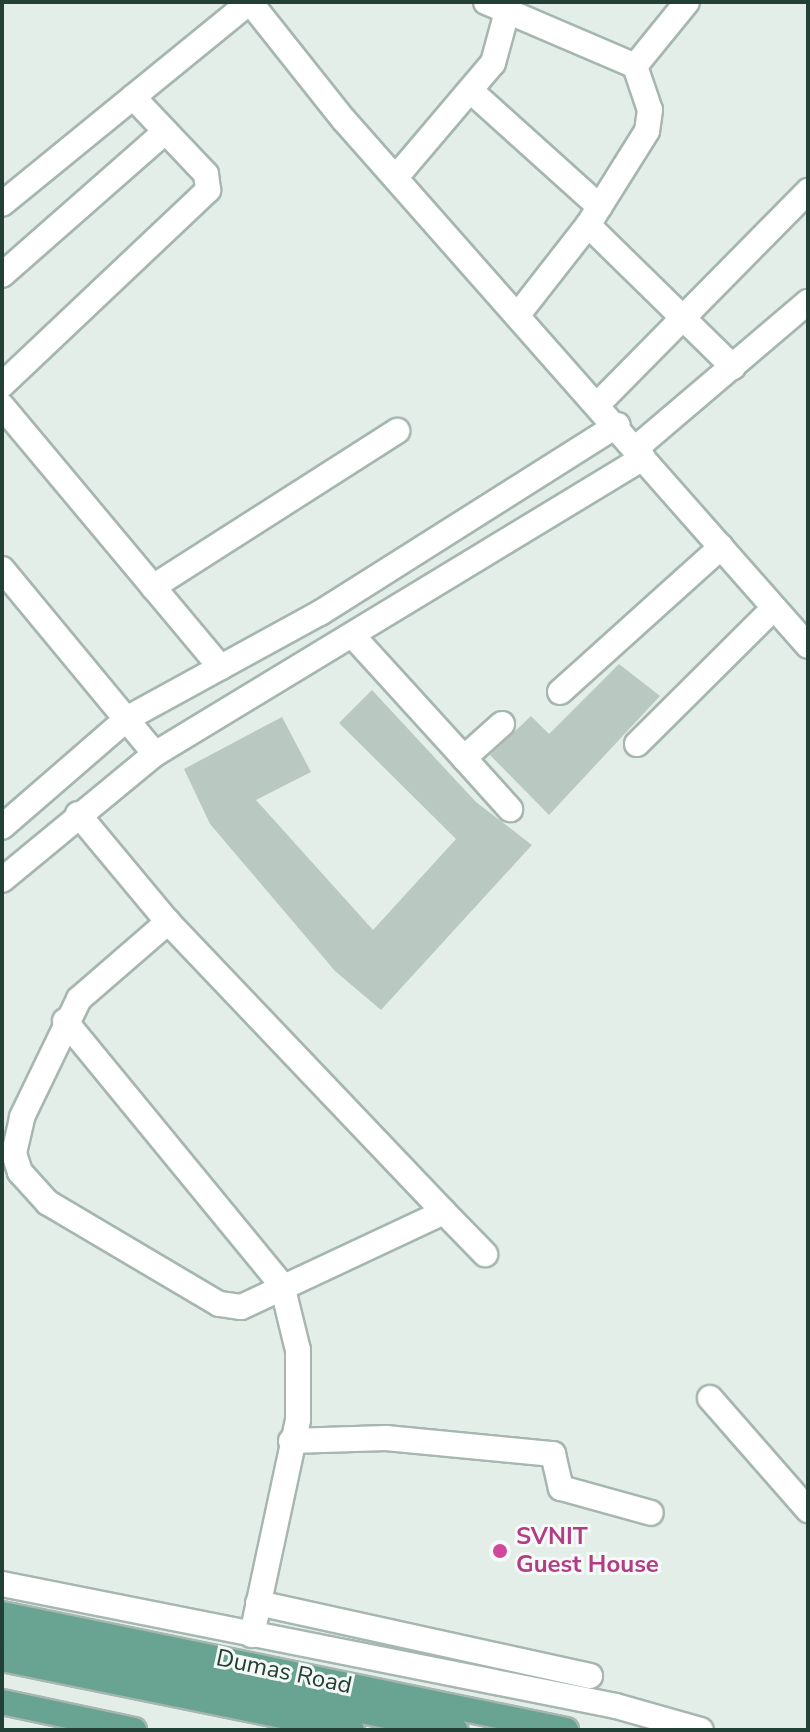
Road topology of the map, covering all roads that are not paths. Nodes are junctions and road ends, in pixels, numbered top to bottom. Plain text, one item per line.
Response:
1 (250, 2) edge
2 (687, 2) edge
3 (509, 6) edge
4 (635, 66) junction
5 (471, 91) junction
6 (133, 97) junction
7 (165, 132) junction
8 (397, 176) junction
9 (808, 191) edge
10 (2, 204) edge
11 (594, 216) junction
12 (2, 275) edge
13 (808, 302) edge
14 (517, 316) junction
15 (685, 316) junction
16 (733, 367) junction
17 (2, 385) edge
18 (599, 403) junction
19 (2, 406) edge
20 (617, 425) junction
21 (397, 431) dead end
22 (639, 453) junction
23 (721, 547) junction
24 (2, 569) edge
25 (153, 587) junction
26 (774, 608) junction
27 (353, 636) junction
28 (808, 645) edge
29 (221, 668) junction
30 (560, 692) dead end
31 (128, 718) junction
32 (502, 724) dead end
33 (637, 744) dead end
34 (155, 754) junction
35 (464, 758) junction
36 (510, 809) dead end
37 (78, 814) junction
38 (2, 827) edge
39 (2, 880) edge
40 (168, 922) junction
41 (65, 1021) junction
42 (444, 1212) junction
43 (485, 1254) dead end
44 (282, 1285) junction
45 (710, 1398) dead end
46 (291, 1441) junction
47 (808, 1510) edge
48 (651, 1513) dead end
49 (2, 1584) edge
50 (258, 1603) junction
51 (2, 1614) edge
52 (252, 1635) junction
53 (2, 1638) edge
54 (2, 1659) edge
55 (590, 1676) dead end
56 (2, 1702) edge
57 (134, 1730) edge
58 (352, 1730) edge
59 (456, 1730) edge
60 (566, 1730) edge
61 (701, 1730) edge

1 - 6 street
1 - 8 street
2 - 4 street
3 - 4 street
3 - 5 street
4 - 11 street
5 - 8 street
5 - 11 street
6 - 7 street
6 - 10 street
7 - 12 street
7 - 17 street
8 - 14 street
9 - 15 street
11 - 14 street
11 - 15 street
13 - 16 street
14 - 18 street
15 - 16 street
15 - 18 street
16 - 22 street
18 - 20 street
19 - 25 street
20 - 22 street
20 - 29 street
21 - 25 street
22 - 23 street
22 - 27 street
23 - 26 street
23 - 30 street
24 - 31 street
25 - 29 street
26 - 28 street
26 - 33 street
27 - 34 street
27 - 35 street
29 - 31 street
31 - 34 street
31 - 38 street
32 - 35 street
34 - 37 street
35 - 36 street
37 - 39 street
37 - 40 street
40 - 41 street
40 - 42 street
41 - 44 street
41 - 44 street
42 - 43 street
42 - 44 street
44 - 46 street
45 - 47 street
46 - 48 street
46 - 50 street
49 - 52 street
50 - 52 street
50 - 55 street
51 - 60 main road, Dumas Road
52 - 61 street
53 - 59 main road
54 - 58 main road
56 - 57 main road

